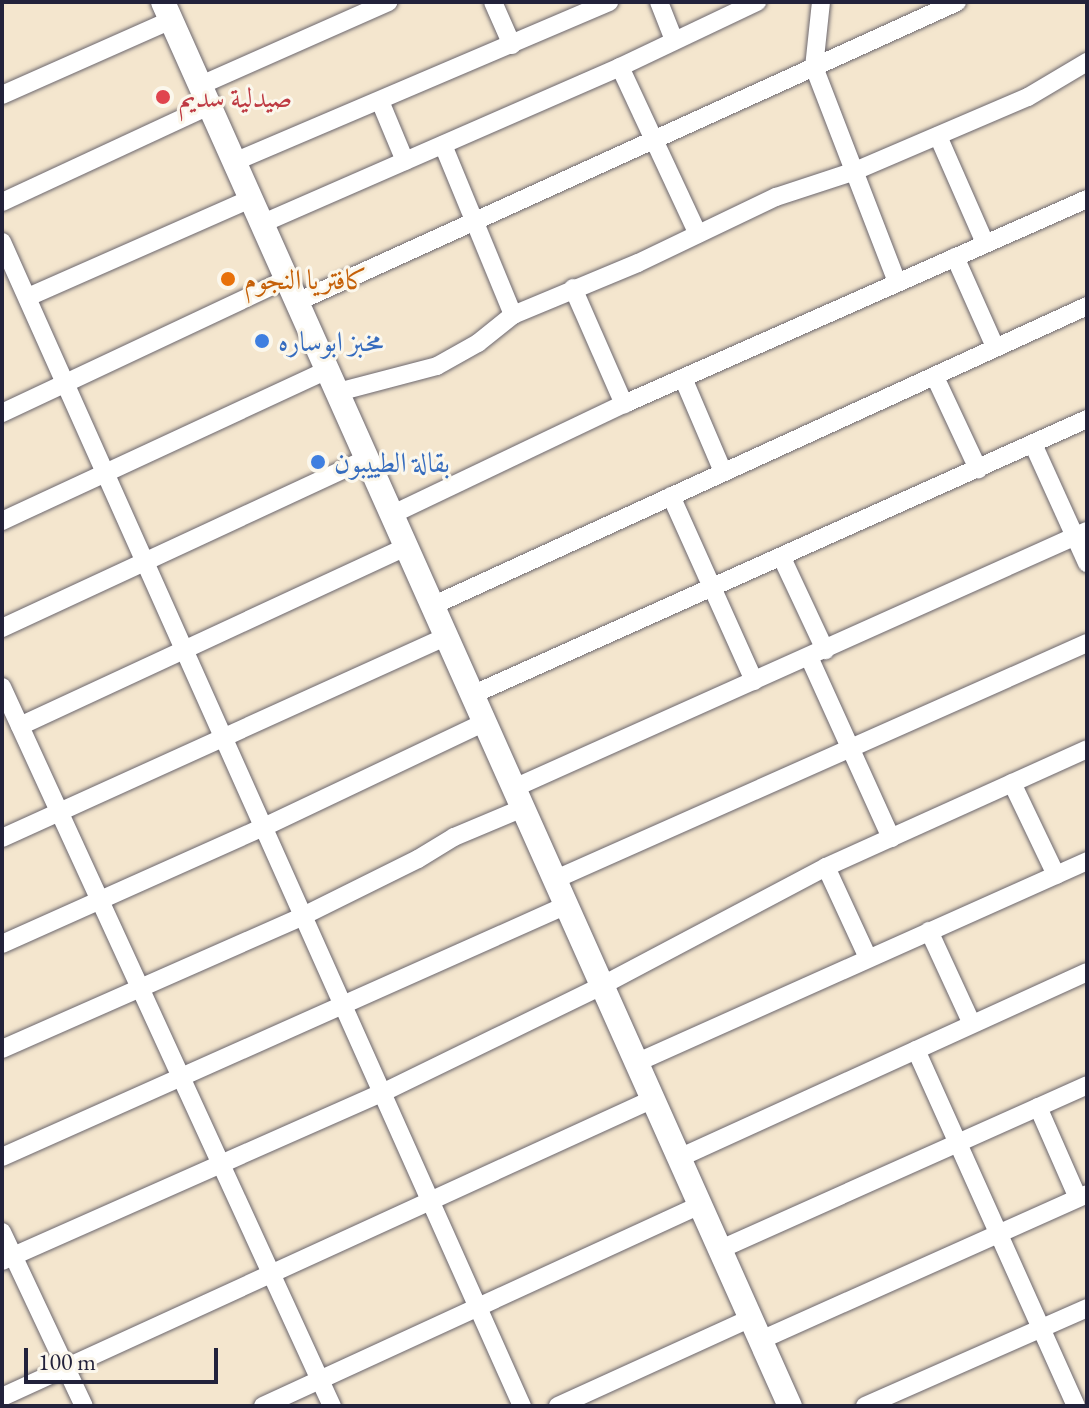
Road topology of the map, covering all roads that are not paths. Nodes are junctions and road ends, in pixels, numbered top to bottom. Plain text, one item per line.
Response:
1 (388, 2) edge
2 (493, 2) edge
3 (609, 2) edge
4 (659, 2) edge
5 (757, 2) edge
6 (821, 2) edge
7 (957, 2) edge
8 (357, 8) edge
9 (167, 11) edge
10 (674, 40) junction
11 (512, 45) junction
12 (1087, 62) edge
13 (620, 67) junction
14 (814, 67) junction
15 (2, 95) edge
16 (206, 95) junction
17 (380, 101) junction
18 (938, 136) junction
19 (654, 141) junction
20 (443, 145) junction
21 (405, 161) junction
22 (234, 162) junction
23 (855, 171) junction
24 (250, 199) junction
25 (1087, 199) edge
26 (2, 202) edge
27 (473, 223) junction
28 (261, 224) junction
29 (698, 234) junction
30 (2, 242) edge
31 (985, 243) junction
32 (955, 257) junction
33 (287, 279) junction
34 (897, 282) junction
35 (573, 288) junction
36 (28, 297) junction
37 (297, 302) junction
38 (1087, 306) edge
39 (513, 315) junction
40 (995, 347) junction
41 (935, 377) junction
42 (683, 378) junction
43 (333, 381) junction
44 (65, 384) junction
45 (624, 404) junction
46 (2, 413) edge
47 (1087, 419) edge
48 (1033, 444) junction
49 (369, 458) junction
50 (978, 469) junction
51 (723, 472) junction
52 (107, 473) junction
53 (671, 496) junction
54 (393, 514) junction
55 (2, 521) edge
56 (1081, 534) edge
57 (408, 546) junction
58 (782, 558) junction
59 (148, 562) junction
60 (1087, 563) edge
61 (712, 588) junction
62 (434, 605) junction
63 (2, 628) edge
64 (448, 636) junction
65 (1087, 643) edge
66 (186, 649) junction
67 (817, 654) junction
68 (754, 681) junction
69 (2, 687) edge
70 (474, 694) junction
71 (485, 722) junction
72 (20, 726) junction
73 (224, 738) junction
74 (852, 749) junction
75 (1087, 749) edge
76 (1012, 783) junction
77 (519, 798) junction
78 (59, 812) junction
79 (264, 827) junction
80 (2, 838) edge
81 (891, 838) junction
82 (1087, 861) edge
83 (826, 867) junction
84 (1056, 875) junction
85 (556, 879) junction
86 (100, 901) junction
87 (567, 905) junction
88 (303, 916) junction
89 (929, 931) junction
90 (2, 944) edge
91 (868, 958) junction
92 (1087, 972) edge
93 (603, 985) junction
94 (142, 989) junction
95 (343, 1005) junction
96 (971, 1022) junction
97 (2, 1049) edge
98 (916, 1050) junction
99 (638, 1062) junction
100 (181, 1077) junction
101 (1087, 1085) edge
102 (384, 1092) junction
103 (653, 1099) junction
104 (1038, 1107) junction
105 (958, 1144) junction
106 (2, 1157) edge
107 (679, 1158) junction
108 (221, 1164) junction
109 (1082, 1196) edge
110 (431, 1202) junction
111 (701, 1205) junction
112 (2, 1232) edge
113 (1000, 1233) junction
114 (721, 1249) junction
115 (7, 1259) edge
116 (271, 1274) junction
117 (478, 1307) junction
118 (1087, 1308) edge
119 (751, 1318) junction
120 (1041, 1328) junction
121 (761, 1340) junction
122 (66, 1369) junction
123 (320, 1380) junction
124 (2, 1397) edge
125 (84, 1406) edge
126 (263, 1406) edge
127 (332, 1406) edge
128 (522, 1406) edge
129 (558, 1406) edge
130 (790, 1406) edge
131 (865, 1406) edge
132 (1076, 1406) edge

1 - 8 street
2 - 11 street
3 - 11 street
4 - 10 street
5 - 10 street
6 - 14 street
7 - 14 street
8 - 16 street
9 - 15 street
9 - 16 main road
10 - 13 street
11 - 17 street
12 - 18 street
13 - 19 street
13 - 20 street
14 - 19 street
14 - 23 street
16 - 22 main road
16 - 26 street
17 - 21 street
17 - 22 street
18 - 23 street
18 - 31 street
19 - 27 street
19 - 29 street
20 - 21 street
20 - 27 street
21 - 28 street
22 - 24 main road
23 - 29 street
23 - 34 street
24 - 28 main road
24 - 36 street
25 - 31 street
27 - 37 street
27 - 39 street
28 - 33 main road
29 - 35 street
30 - 36 street
31 - 32 street
32 - 34 street
32 - 40 street
33 - 37 main road
33 - 44 street
34 - 42 street
35 - 39 street
35 - 45 street
36 - 44 street
37 - 43 main road
38 - 40 street
39 - 43 street
40 - 41 street
41 - 50 street
41 - 51 street
42 - 45 street
42 - 51 street
43 - 49 main road
43 - 52 street
44 - 46 street
44 - 52 street
45 - 54 street
47 - 48 street
48 - 50 street
48 - 56 street
49 - 54 main road
49 - 59 street
50 - 58 street
51 - 53 street
52 - 55 street
52 - 59 street
53 - 61 street
53 - 62 street
54 - 57 main road
56 - 60 street
56 - 67 street
57 - 62 main road
57 - 66 street
58 - 61 street
58 - 67 street
59 - 63 street
59 - 66 street
61 - 68 street
61 - 70 street
62 - 64 main road
64 - 70 main road
64 - 73 street
65 - 74 street
66 - 72 street
66 - 73 street
67 - 68 street
67 - 74 street
68 - 77 street
69 - 72 street
70 - 71 main road
71 - 77 main road
71 - 79 street
72 - 78 street
73 - 78 street
73 - 79 street
74 - 81 street
74 - 85 street
75 - 76 street
76 - 81 street
76 - 84 street
77 - 85 main road
77 - 88 street
78 - 80 street
78 - 86 street
79 - 86 street
79 - 88 street
81 - 83 street
82 - 84 street
83 - 91 street
83 - 93 street
84 - 89 street
85 - 87 main road
86 - 90 street
86 - 94 street
87 - 93 main road
87 - 95 street
88 - 94 street
88 - 95 street
89 - 91 street
89 - 96 street
91 - 99 street
92 - 96 street
93 - 99 main road
93 - 102 street
94 - 97 street
94 - 100 street
95 - 100 street
95 - 102 street
96 - 98 street
98 - 105 street
98 - 107 street
99 - 103 main road
100 - 106 street
100 - 108 street
101 - 104 street
102 - 108 street
102 - 110 street
103 - 107 main road
103 - 110 street
104 - 105 street
104 - 109 street
105 - 113 street
105 - 114 street
107 - 111 main road
108 - 115 street
108 - 116 street
109 - 113 street
110 - 116 street
110 - 117 street
111 - 114 main road
111 - 117 street
112 - 115 street
113 - 120 street
113 - 121 street
114 - 119 main road
115 - 122 street
116 - 122 street
116 - 123 street
117 - 123 street
117 - 128 street
118 - 120 street
119 - 121 main road
119 - 129 street
120 - 131 street
120 - 132 street
121 - 130 main road
122 - 124 street
122 - 125 street
123 - 126 street
123 - 127 street

